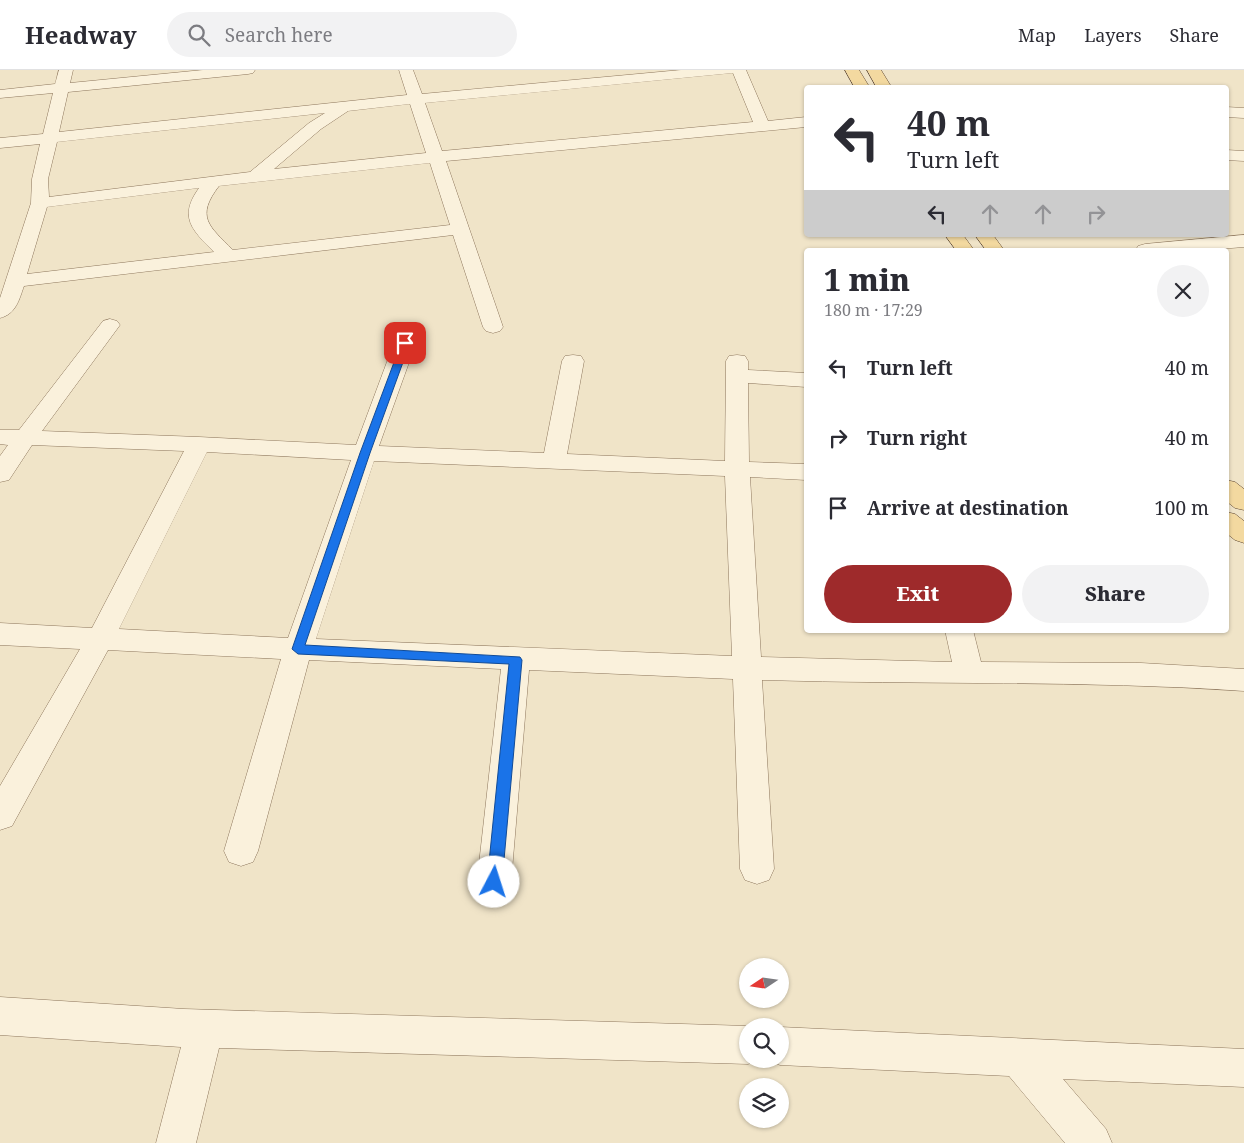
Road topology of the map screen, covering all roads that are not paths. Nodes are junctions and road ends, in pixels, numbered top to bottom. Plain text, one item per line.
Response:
1 (83, 70) edge
2 (248, 70) edge
3 (406, 70) edge
4 (728, 70) edge
5 (738, 70) edge
6 (852, 70) edge
7 (874, 70) edge
8 (61, 71) edge
9 (222, 71) edge
10 (861, 85) edge
11 (883, 85) edge
12 (62, 88) junction
13 (0, 94) edge
14 (416, 99) junction
15 (346, 106) junction
16 (1229, 112) edge
17 (1244, 113) edge
18 (804, 122) edge
19 (762, 126) junction
20 (50, 138) junction
21 (0, 143) edge
22 (1229, 155) edge
23 (1244, 156) edge
24 (436, 157) junction
25 (256, 176) junction
26 (214, 181) junction
27 (40, 202) junction
28 (461, 229) junction
29 (955, 237) edge
30 (985, 237) edge
31 (1244, 241) edge
32 (964, 248) edge
33 (994, 248) edge
34 (1167, 248) edge
35 (228, 256) junction
36 (15, 281) junction
37 (0, 312) edge
38 (110, 325) dead end
39 (493, 327) dead end
40 (405, 343) dead end
41 (573, 361) dead end
42 (804, 380) edge
43 (0, 437) edge
44 (25, 438) junction
45 (200, 444) junction
46 (365, 453) junction
47 (554, 461) junction
48 (737, 468) junction
49 (804, 472) edge
50 (0, 474) edge
51 (1229, 490) edge
52 (1244, 502) edge
53 (1229, 522) edge
54 (1244, 534) edge
55 (960, 633) edge
56 (0, 634) edge
57 (100, 639) junction
58 (298, 649) junction
59 (516, 660) junction
60 (746, 668) junction
61 (969, 673) junction
62 (1244, 680) edge
63 (0, 816) edge
64 (241, 851) dead end
65 (757, 869) dead end
66 (494, 882) dead end
67 (0, 1016) edge
68 (204, 1029) junction
69 (739, 1045) edge
70 (789, 1046) edge
71 (1018, 1057) junction
72 (1244, 1068) edge
73 (176, 1143) edge
74 (1092, 1143) edge

1 - 8 street
2 - 9 street
3 - 14 street
4 - 14 street
5 - 19 street
6 - 10 main road
7 - 11 main road
8 - 12 street
9 - 12 street
12 - 13 street
12 - 20 street
14 - 15 street
14 - 24 street
15 - 20 street
15 - 25 street
16 - 17 street
18 - 19 street
19 - 24 street
20 - 21 street
20 - 27 street
22 - 23 street
24 - 25 street
24 - 28 street
25 - 26 street
26 - 27 street
26 - 35 street
27 - 36 street
28 - 35 street
28 - 39 street
29 - 32 main road
30 - 33 main road
31 - 34 street
35 - 36 street
36 - 37 street
38 - 44 street
40 - 46 street
41 - 47 street
42 - 48 street
43 - 44 street
44 - 45 street
44 - 50 street
45 - 46 street
45 - 57 street
46 - 47 street
46 - 58 street
47 - 48 street
48 - 49 street
48 - 60 street
51 - 52 main road
53 - 54 main road
55 - 61 street
56 - 57 street
57 - 58 street
57 - 63 street
58 - 59 street
58 - 64 street
59 - 60 street
59 - 66 street
60 - 61 street
60 - 65 street
61 - 62 street
67 - 68 street
68 - 69 street
68 - 73 street
70 - 71 street
71 - 72 street
71 - 74 street

